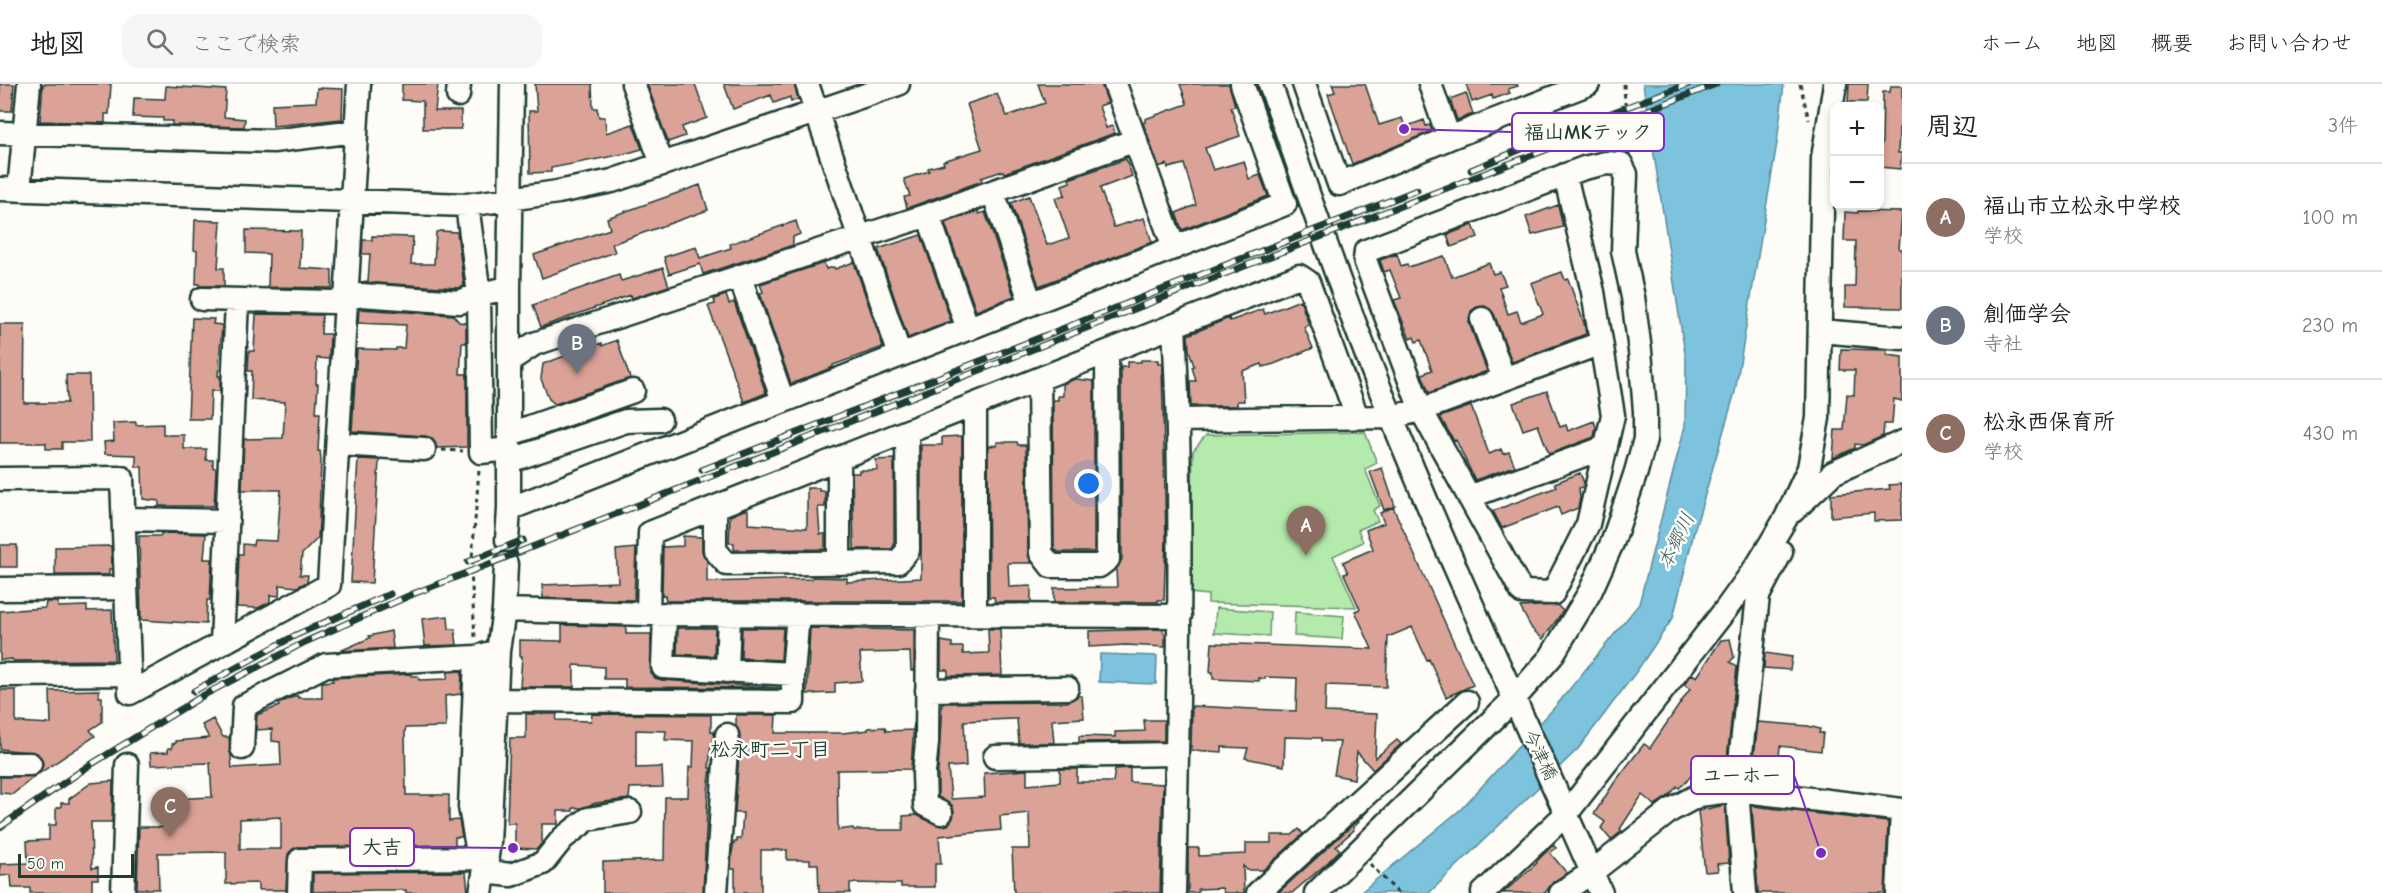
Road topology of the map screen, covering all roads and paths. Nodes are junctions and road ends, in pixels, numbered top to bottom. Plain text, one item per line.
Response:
1 (29, 84) edge
2 (359, 84) edge
3 (512, 84) edge
4 (633, 84) edge
5 (807, 84) edge
6 (898, 84) edge
7 (1115, 84) edge
8 (1242, 84) edge
9 (1270, 84) edge
10 (1304, 84) edge
11 (1430, 84) edge
12 (1624, 84) edge
13 (1835, 84) edge
14 (1578, 86) edge
15 (859, 90) edge
16 (1625, 104) dead end
17 (818, 112) junction
18 (356, 131) junction
19 (0, 133) edge
20 (26, 134) junction
21 (1449, 138) junction
22 (1136, 140) junction
23 (662, 164) junction
24 (1565, 175) junction
25 (10, 189) edge
26 (993, 192) junction
27 (511, 198) junction
28 (350, 201) junction
29 (467, 205) junction
30 (928, 215) junction
31 (860, 238) junction
32 (1174, 248) junction
33 (740, 277) junction
34 (509, 288) junction
35 (479, 294) junction
36 (202, 299) dead end
37 (346, 299) junction
38 (237, 300) junction
39 (1031, 304) junction
40 (1482, 319) dead end
41 (1174, 326) junction
42 (968, 329) junction
43 (1820, 331) junction
44 (1902, 338) edge
45 (1601, 343) junction
46 (1107, 354) junction
47 (900, 355) junction
48 (510, 360) junction
49 (1039, 379) junction
50 (1504, 379) junction
51 (633, 391) dead end
52 (783, 401) junction
53 (975, 406) junction
54 (1421, 410) junction
55 (1357, 417) junction
56 (1391, 417) junction
57 (660, 420) dead end
58 (1179, 420) junction
59 (907, 434) junction
60 (1902, 442) edge
61 (338, 444) junction
62 (1606, 447) junction
63 (510, 448) junction
64 (424, 449) joint
65 (480, 452) junction
66 (839, 459) junction
67 (0, 479) edge
68 (1469, 497) junction
69 (715, 508) junction
70 (509, 509) junction
71 (1786, 518) junction
72 (124, 519) junction
73 (227, 521) junction
74 (507, 540) dead end
75 (839, 563) junction
76 (506, 564) dead end
77 (126, 588) junction
78 (0, 589) edge
79 (504, 610) junction
80 (656, 614) junction
81 (729, 614) junction
82 (798, 614) junction
83 (928, 615) junction
84 (975, 615) junction
85 (1180, 616) junction
86 (222, 644) junction
87 (487, 654) junction
88 (727, 670) junction
89 (129, 674) junction
90 (793, 674) junction
91 (0, 675) edge
92 (1067, 688) dead end
93 (927, 690) junction
94 (495, 699) junction
95 (1467, 702) dead end
96 (1515, 703) junction
97 (727, 735) dead end
98 (242, 748) dead end
99 (1177, 754) junction
100 (995, 757) dead end
101 (0, 764) edge
102 (30, 764) dead end
103 (127, 765) dead end
104 (1737, 790) junction
105 (1566, 809) junction
106 (1902, 811) edge
107 (630, 812) dead end
108 (941, 813) dead end
109 (1363, 858) junction
110 (483, 871) edge
111 (1592, 872) junction
112 (123, 893) edge
113 (299, 893) edge
114 (716, 893) edge
115 (1174, 893) edge
116 (1258, 893) edge
117 (1316, 893) edge
118 (1398, 893) edge
119 (1483, 893) edge
120 (1561, 893) edge
121 (1601, 893) edge
122 (1745, 893) edge
123 (1898, 893) edge

1 - 20 street
2 - 18 street
3 - 27 street
4 - 23 street
5 - 17 street
6 - 15 street
7 - 22 street
8 - 32 street
9 - 56 street, 今津橋
10 - 21 street
11 - 21 street
12 - 16 path
13 - 43 street
14 - 21 street
15 - 17 street
17 - 23 street
17 - 31 street
18 - 20 street
18 - 28 street
19 - 20 street
20 - 25 street
22 - 26 street
22 - 32 street
23 - 27 street
24 - 45 street
24 - 54 street
24 - 96 street
25 - 28 street
26 - 30 street
26 - 39 street
27 - 29 street
27 - 34 street
28 - 29 street
28 - 37 street
29 - 35 street
30 - 31 street
30 - 42 street
31 - 33 street
31 - 47 street
32 - 39 street
33 - 48 street
33 - 52 street
34 - 35 street
34 - 48 street
35 - 37 street
35 - 65 street
36 - 38 street
37 - 38 street
37 - 61 street
38 - 73 street
39 - 42 street
40 - 50 street
41 - 46 street
41 - 55 street
41 - 58 street
42 - 47 street
43 - 44 street
43 - 71 street
45 - 50 street
45 - 62 street
46 - 49 street
46 - 49 street
47 - 52 street
48 - 63 street
49 - 53 street
50 - 54 street
51 - 63 street
52 - 70 street
53 - 59 street
53 - 84 street
54 - 56 street
54 - 68 street
55 - 56 street
55 - 58 street
56 - 96 street, 今津橋
57 - 63 street
58 - 85 street
59 - 66 street
59 - 75 street
60 - 71 street
61 - 64 street
61 - 86 street
62 - 68 street
62 - 68 street
63 - 65 street
63 - 70 street
64 - 65 path
65 - 87 path
66 - 69 street
66 - 75 street
67 - 72 street
69 - 75 street
69 - 80 street
70 - 74 street
71 - 104 street
71 - 105 street
72 - 73 street
72 - 77 street
73 - 86 street
76 - 79 street
77 - 78 street
77 - 89 street
79 - 80 street
79 - 87 street
80 - 81 street
80 - 88 street
81 - 82 street
81 - 88 street
82 - 83 street
82 - 90 street
83 - 84 street
83 - 93 street
84 - 85 street
85 - 99 street
86 - 89 street
87 - 94 street
87 - 98 street
87 - 110 street
88 - 90 street
89 - 91 street
90 - 94 street
92 - 93 street
93 - 108 street
94 - 110 street
95 - 116 street
96 - 105 street, 今津橋
96 - 109 street
97 - 114 street
99 - 100 street
99 - 115 street
101 - 102 street
103 - 112 street
104 - 106 street
104 - 111 street
104 - 122 street
105 - 111 street, 今津橋
105 - 119 street
106 - 123 street
107 - 110 street
109 - 117 street
109 - 118 path
110 - 113 street
111 - 120 street
111 - 121 street, 今津橋

